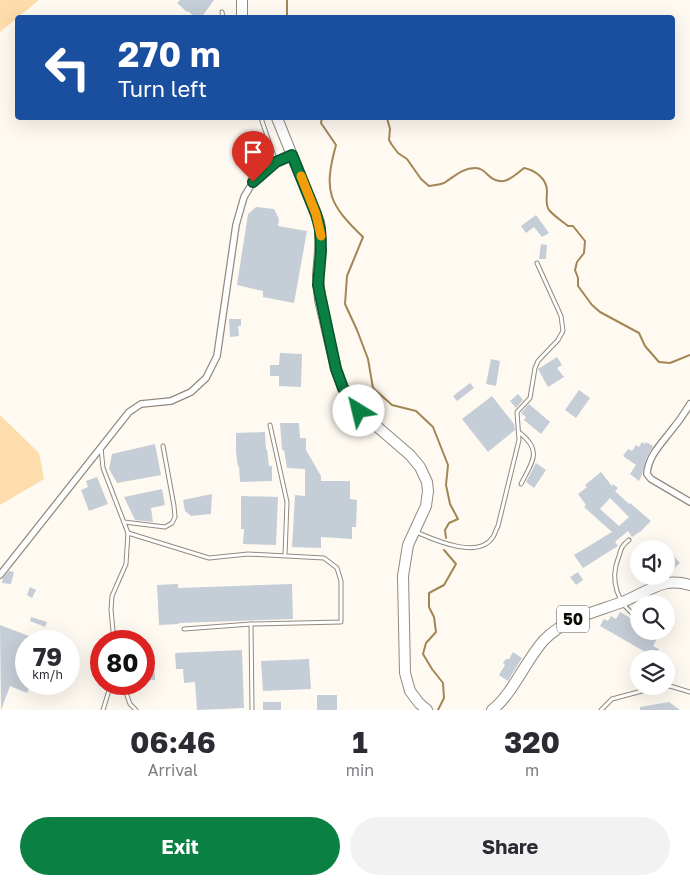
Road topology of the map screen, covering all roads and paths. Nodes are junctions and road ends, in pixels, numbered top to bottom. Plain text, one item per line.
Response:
1 (242, 0) edge
2 (222, 12) dead end
3 (222, 15) edge
4 (242, 15) edge
5 (262, 120) edge
6 (278, 120) edge
7 (292, 155) junction
8 (276, 162) junction
9 (537, 263) dead end
10 (690, 404) edge
11 (270, 425) dead end
12 (520, 432) junction
13 (162, 446) dead end
14 (101, 448) junction
15 (521, 484) dead end
16 (690, 502) edge
17 (124, 522) junction
18 (413, 531) junction
19 (128, 533) junction
20 (629, 540) dead end
21 (285, 555) junction
22 (0, 575) edge
23 (687, 584) edge
24 (622, 602) junction
25 (630, 613) edge
26 (251, 624) junction
27 (184, 628) dead end
28 (113, 630) edge
29 (690, 692) edge
30 (108, 695) edge
31 (127, 695) edge
32 (426, 709) edge
33 (103, 710) edge
34 (136, 710) edge
35 (252, 710) edge
36 (492, 710) edge
37 (601, 710) edge

1 - 4 highway
2 - 3 lane
5 - 8 lane
6 - 7 highway
7 - 8 street
7 - 18 highway
8 - 14 street
9 - 12 lane
10 - 16 street
11 - 21 lane
12 - 15 lane
12 - 18 lane
13 - 17 lane
14 - 17 lane
14 - 22 street
17 - 19 lane
18 - 32 highway
19 - 21 lane
19 - 28 lane
20 - 24 lane
21 - 26 lane
23 - 24 highway, 50
24 - 25 lane
24 - 36 highway, 50
26 - 27 lane
26 - 35 lane
29 - 37 lane
30 - 33 lane
31 - 34 lane

